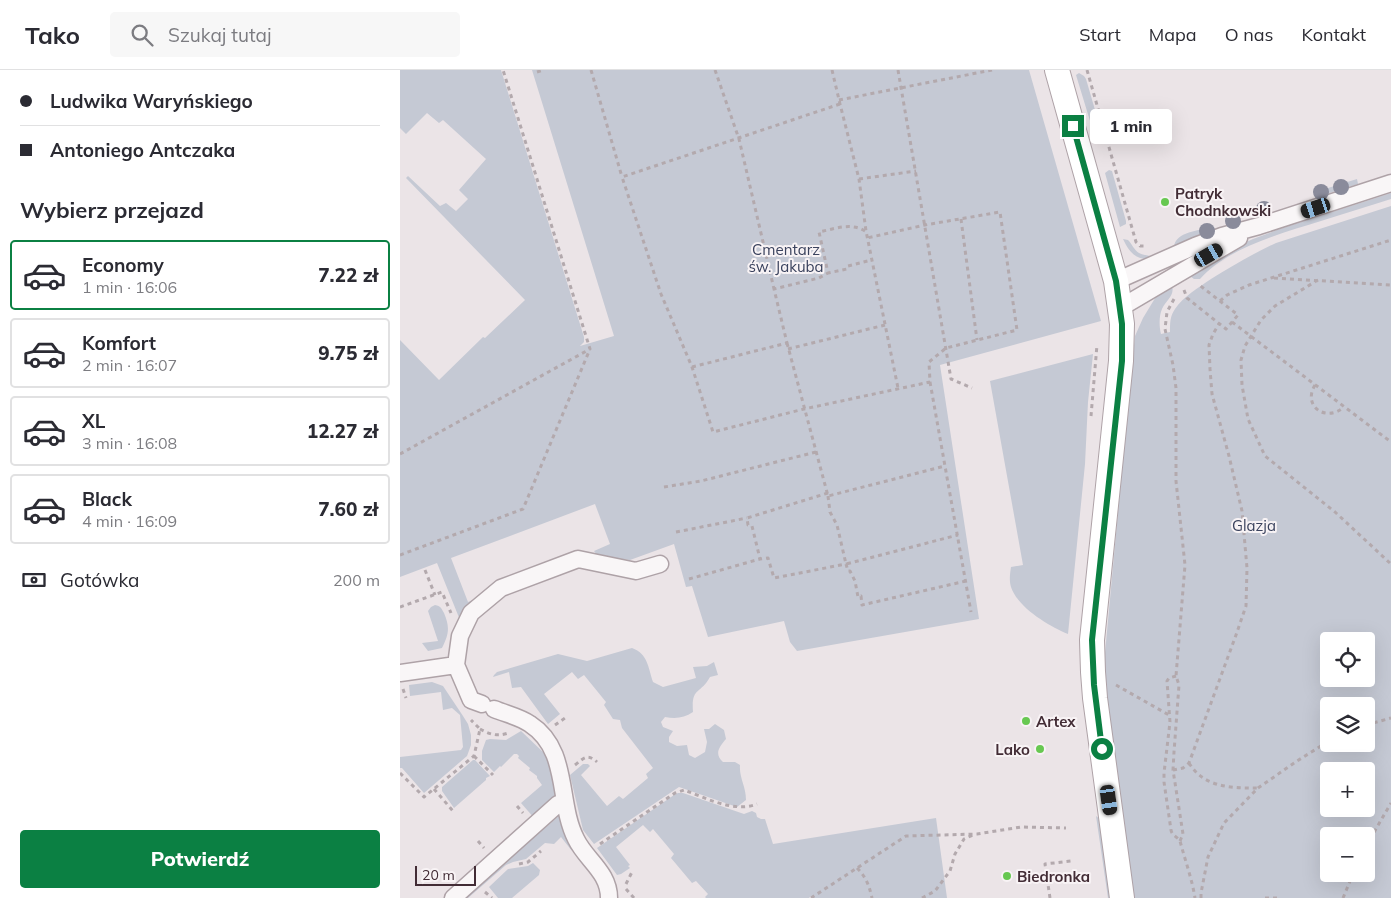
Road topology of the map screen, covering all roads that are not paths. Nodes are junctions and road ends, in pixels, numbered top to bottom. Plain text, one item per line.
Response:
1 (1056, 70) edge
2 (1391, 183) edge
3 (1259, 226) junction
4 (1116, 281) junction
5 (1120, 308) junction
6 (660, 564) dead end
7 (456, 665) junction
8 (400, 673) edge
9 (558, 804) dead end
10 (453, 898) edge
11 (609, 898) edge
12 (1122, 898) edge

1 - 4 street
2 - 3 street
3 - 4 street
3 - 5 street
4 - 5 street
5 - 12 street
6 - 7 street
7 - 8 street
7 - 11 street
9 - 10 street

